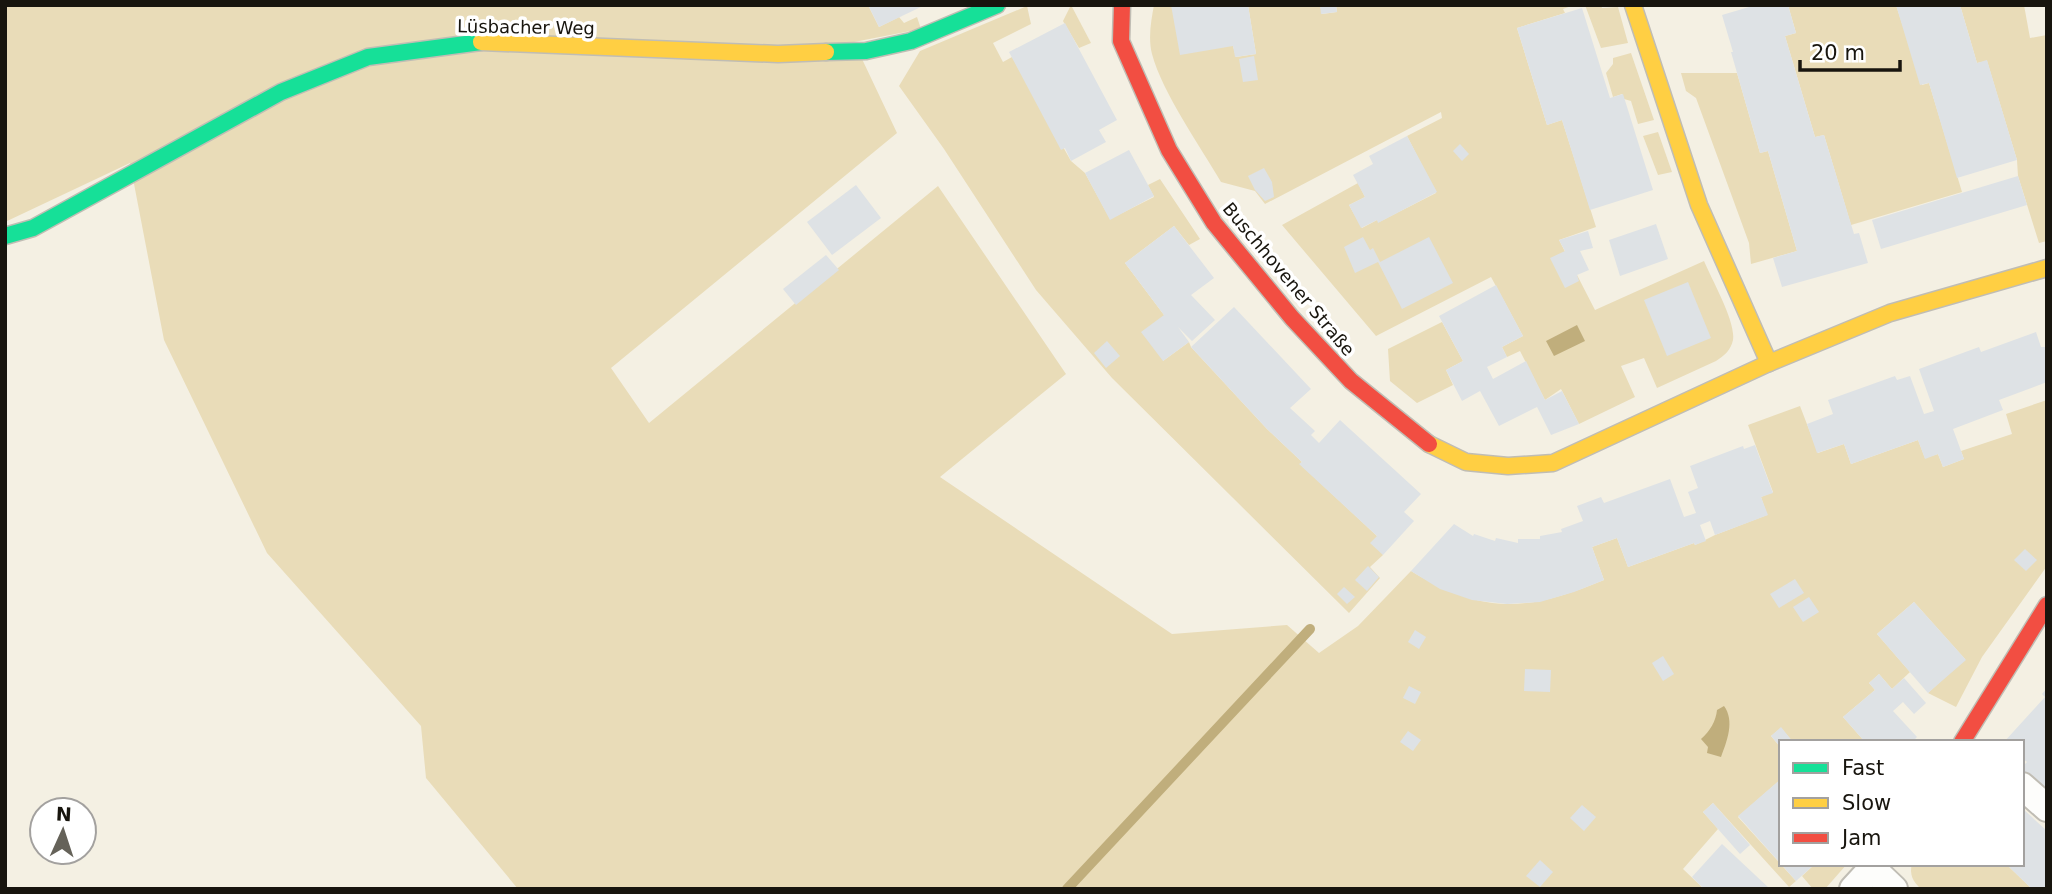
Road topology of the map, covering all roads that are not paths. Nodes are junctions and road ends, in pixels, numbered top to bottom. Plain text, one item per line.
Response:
1 (997, 5) edge
2 (1122, 5) edge
3 (1633, 5) edge
4 (5, 236) edge
5 (2047, 268) edge
6 (1769, 363) junction
7 (2047, 605) edge
8 (1967, 740) edge
9 (2024, 788) edge
10 (2047, 808) edge
11 (1874, 867) edge
12 (1853, 889) edge
13 (1894, 889) edge

1 - 4 street, Lüsbacher Weg
2 - 6 street, Buschhovener Straße
3 - 6 street
5 - 6 street, Buschhovener Straße
7 - 8 street
9 - 10 street
11 - 12 street
11 - 13 street

